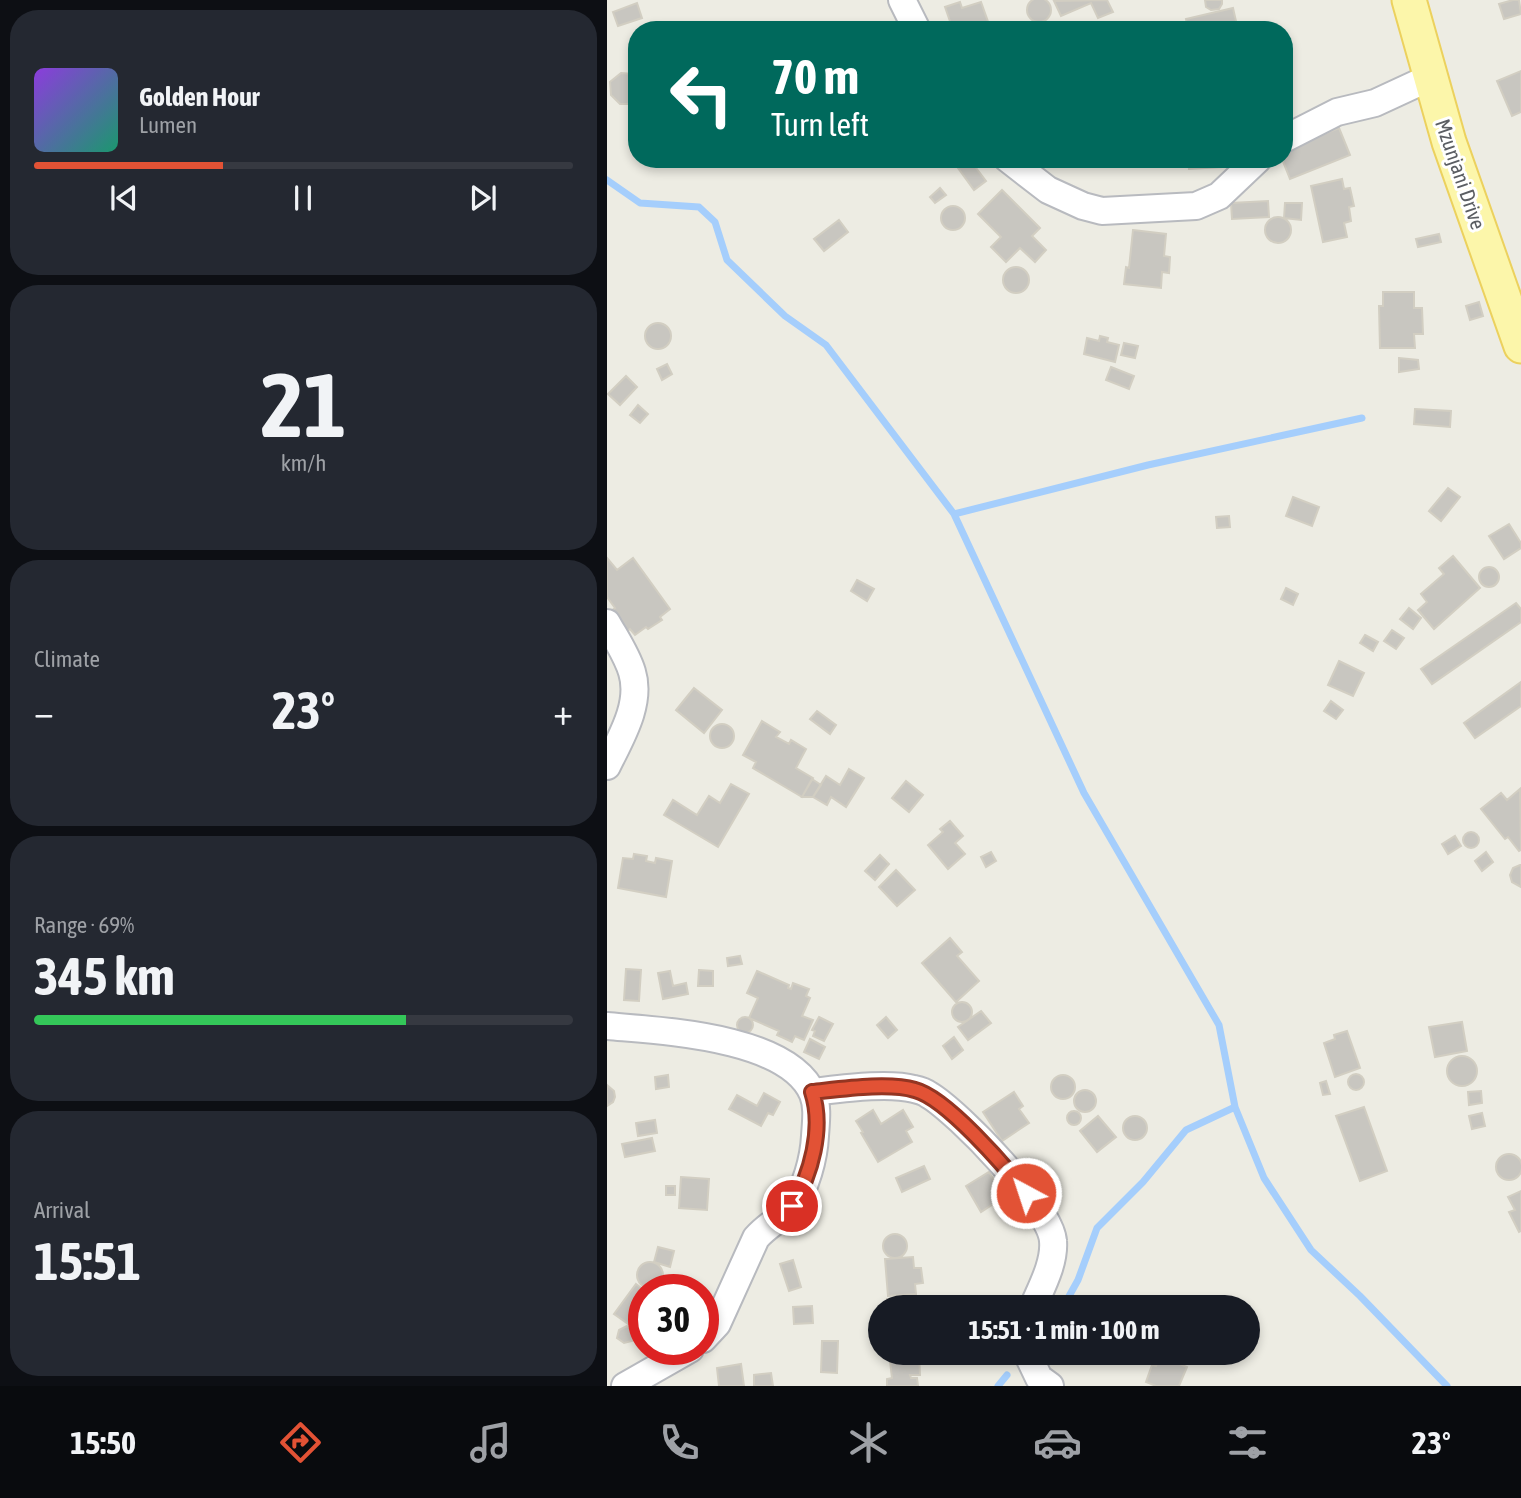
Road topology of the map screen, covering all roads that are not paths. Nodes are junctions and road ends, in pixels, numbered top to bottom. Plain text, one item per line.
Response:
1 (902, 0) edge
2 (1410, 0) edge
3 (912, 21) edge
4 (1429, 78) junction
5 (1293, 134) edge
6 (1020, 168) edge
7 (1249, 168) edge
8 (1519, 337) edge
9 (607, 623) edge
10 (607, 766) edge
11 (607, 1026) edge
12 (812, 1092) junction
13 (1038, 1295) edge
14 (719, 1320) edge
15 (662, 1365) edge
16 (1031, 1365) edge
17 (625, 1386) edge
18 (1050, 1386) edge

1 - 3 street
2 - 4 main road, Mzunjani Drive
4 - 5 street
4 - 8 main road, Mzunjani Drive
6 - 7 street
9 - 10 street
11 - 12 street
12 - 13 street
12 - 14 street
15 - 17 street
16 - 18 street

